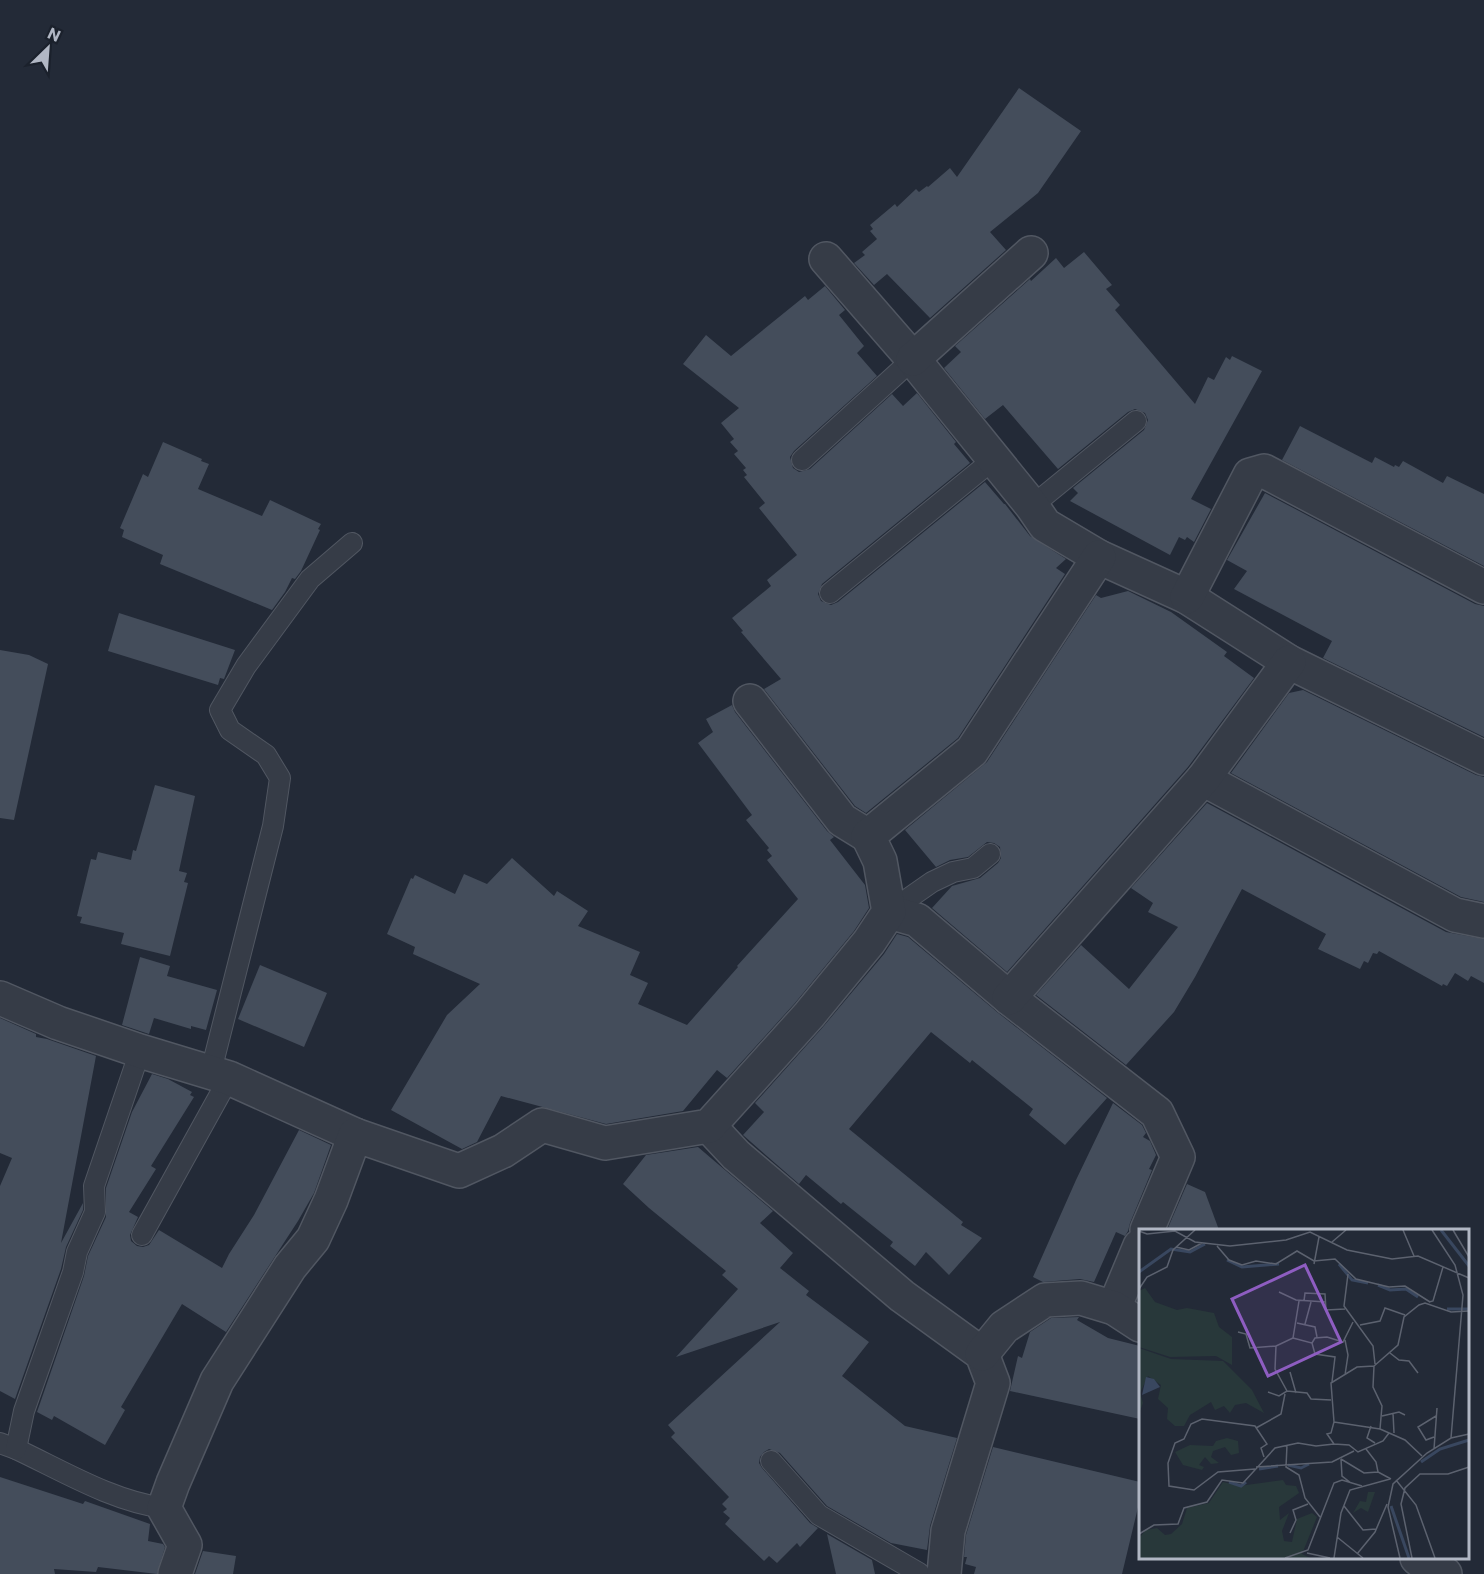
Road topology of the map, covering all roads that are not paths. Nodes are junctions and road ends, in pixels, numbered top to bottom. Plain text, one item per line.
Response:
1 (1031, 253) dead end
2 (826, 259) dead end
3 (912, 359) junction
4 (1136, 421) dead end
5 (994, 459) junction
6 (802, 460) dead end
7 (1032, 506) junction
8 (352, 543) dead end
9 (1099, 557) junction
10 (1484, 587) edge
11 (830, 593) dead end
12 (1187, 597) junction
13 (1289, 662) junction
14 (750, 701) dead end
15 (1484, 758) edge
16 (1203, 779) junction
17 (868, 836) junction
18 (990, 854) dead end
19 (889, 912) junction
20 (1484, 921) edge
21 (0, 998) edge
22 (1009, 998) junction
23 (140, 1052) junction
24 (220, 1075) junction
25 (709, 1126) junction
26 (355, 1136) junction
27 (1147, 1229) edge
28 (142, 1235) dead end
29 (1139, 1251) edge
30 (1127, 1317) edge
31 (982, 1354) junction
32 (8, 1446) edge
33 (771, 1461) dead end
34 (164, 1508) junction
35 (1419, 1559) edge
36 (175, 1574) edge
37 (917, 1574) edge
38 (930, 1574) edge
39 (944, 1574) edge
40 (1445, 1574) edge

1 - 3 street
2 - 3 street
3 - 5 street
3 - 6 lane
4 - 7 lane
5 - 7 street
5 - 11 lane
7 - 9 street
8 - 24 lane
9 - 12 street
9 - 17 street
10 - 12 street
12 - 13 street
13 - 15 street
13 - 16 street
14 - 17 street
16 - 20 street
16 - 22 street
17 - 19 street
18 - 19 lane
19 - 22 street
19 - 25 street
21 - 23 street
22 - 27 street
23 - 24 street
23 - 32 lane
24 - 26 street
24 - 28 lane
25 - 26 street
25 - 31 street
26 - 34 street
29 - 30 street
30 - 31 street
31 - 39 street
32 - 34 lane
33 - 37 lane
34 - 36 street
35 - 40 street
37 - 38 lane

